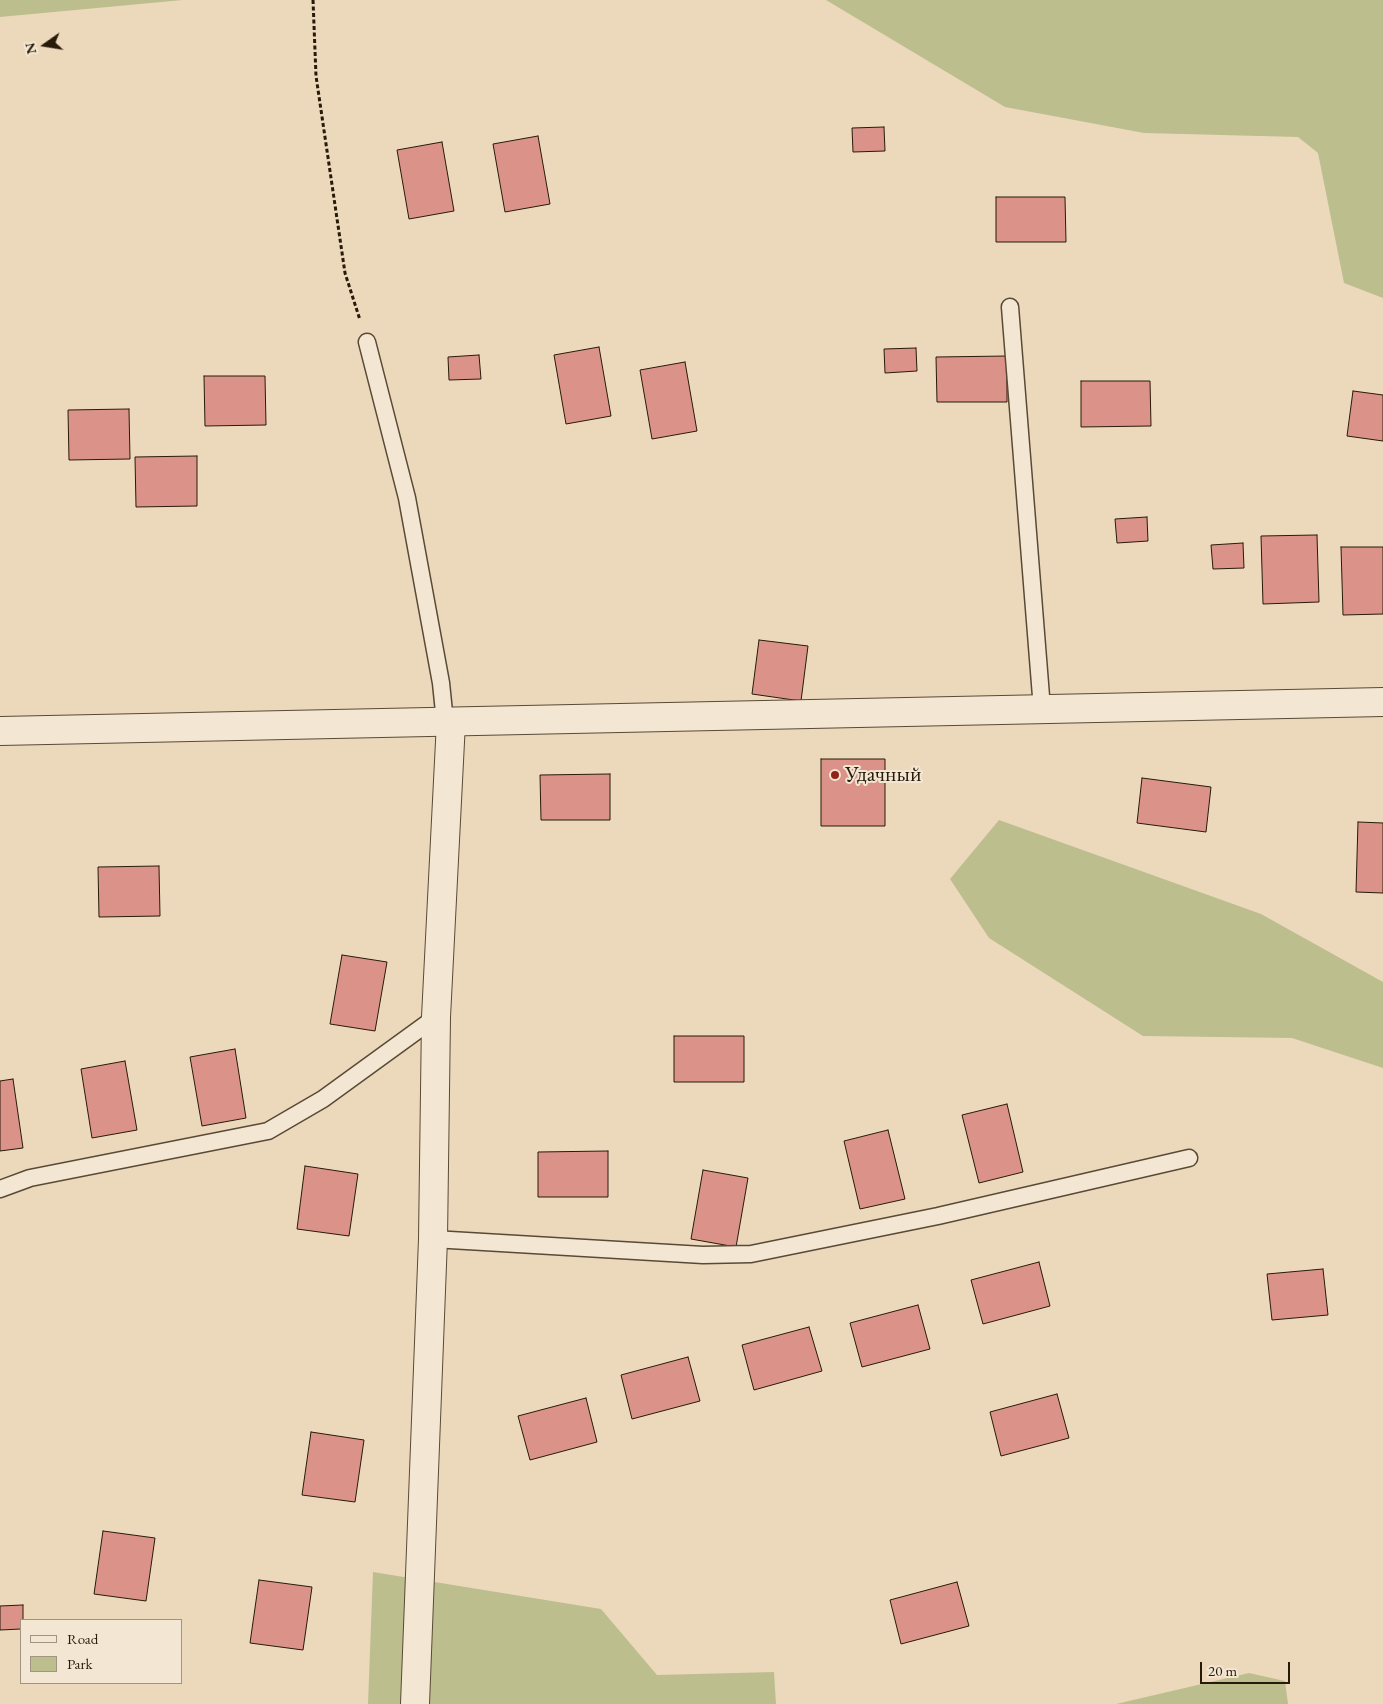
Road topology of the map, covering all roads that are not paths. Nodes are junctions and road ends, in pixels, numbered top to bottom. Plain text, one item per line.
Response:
1 (1010, 307) dead end
2 (367, 342) road end
3 (1383, 702) edge
4 (1042, 709) junction
5 (448, 722) junction
6 (0, 731) edge
7 (436, 1017) junction
8 (1189, 1158) dead end
9 (0, 1189) edge
10 (433, 1239) junction
11 (416, 1704) edge

1 - 4 lane
2 - 5 lane
3 - 4 street
4 - 5 street
5 - 6 street
5 - 7 street
7 - 9 lane
7 - 10 street
8 - 10 lane
10 - 11 street

